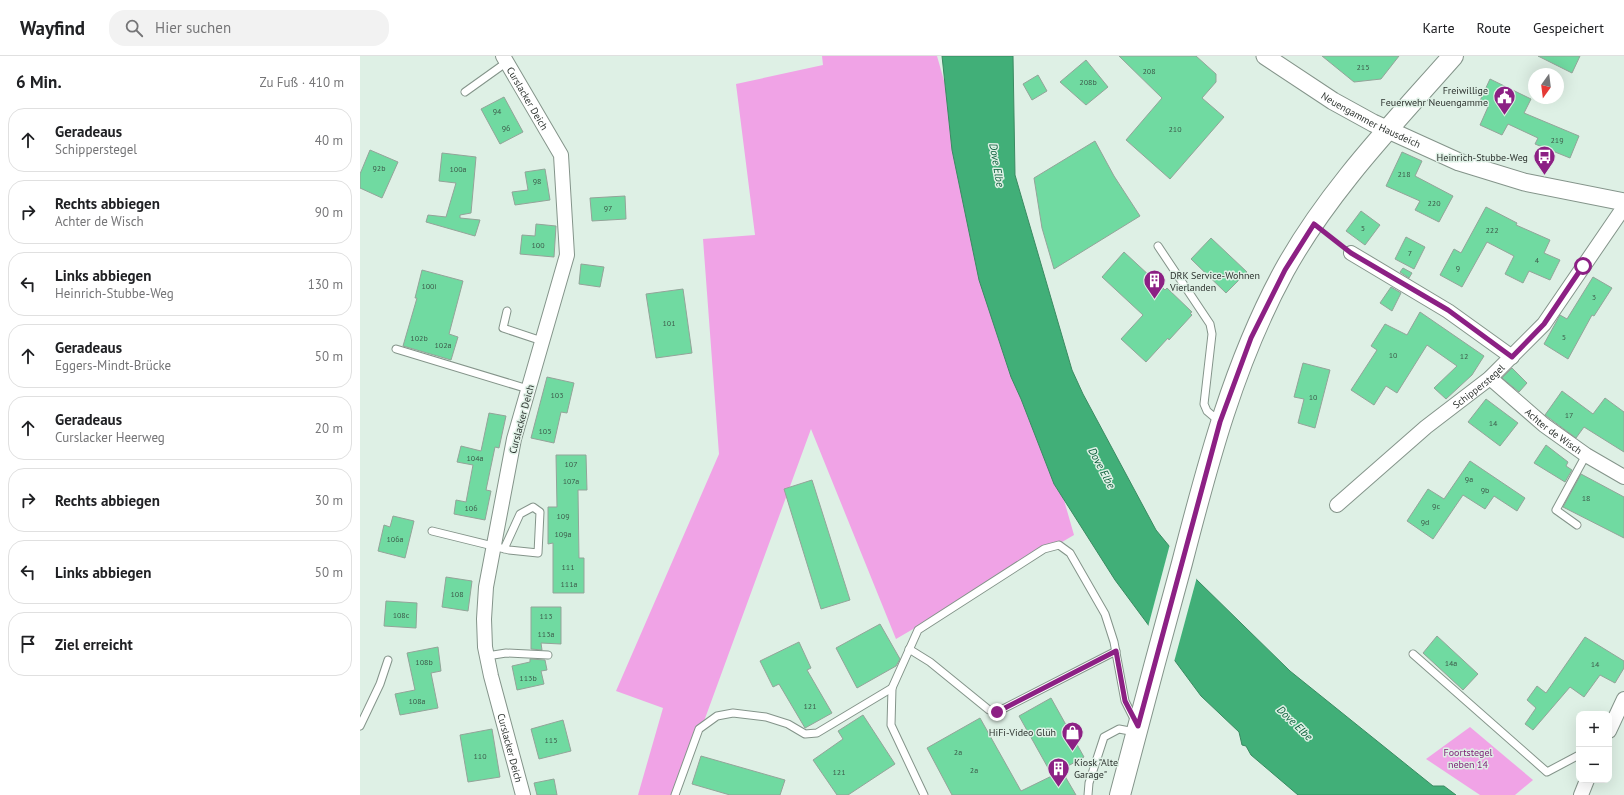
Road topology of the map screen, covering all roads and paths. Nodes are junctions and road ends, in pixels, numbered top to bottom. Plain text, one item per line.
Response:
1 (1265, 56) edge
2 (1453, 56) edge
3 (505, 59) edge
4 (465, 92) dead end
5 (1388, 130) junction
6 (1624, 202) edge
7 (1624, 206) edge
8 (1314, 224) junction
9 (1158, 246) dead end
10 (1351, 253) joint
11 (507, 311) dead end
12 (542, 341) junction
13 (396, 349) dead end
14 (1512, 357) junction
15 (1490, 378) junction
16 (528, 389) junction
17 (1220, 422) junction
18 (1586, 455) junction
19 (1624, 477) edge
20 (1337, 505) dead end
21 (1577, 525) dead end
22 (432, 532) dead end
23 (499, 548) junction
24 (908, 649) junction
25 (1116, 651) junction
26 (1413, 654) dead end
27 (548, 655) dead end
28 (487, 656) junction
29 (388, 660) dead end
30 (892, 688) junction
31 (1624, 699) edge
32 (1612, 725) edge
33 (360, 726) edge
34 (1137, 729) junction
35 (1576, 757) edge
36 (1586, 783) edge
37 (523, 795) edge
38 (675, 795) edge
39 (924, 795) edge
40 (1088, 795) edge
41 (1120, 795) edge
42 (1581, 795) edge

1 - 5 street, Neuengammer Hausdeich
2 - 5 main road
3 - 4 lane
3 - 12 street, Curslacker Deich
5 - 6 street, Neuengammer Hausdeich
5 - 8 main road
7 - 14 street, Schipperstegel
8 - 10 path
8 - 17 main road
9 - 17 lane
10 - 14 street
11 - 12 lane
12 - 16 street, Curslacker Deich
13 - 16 lane
14 - 15 street, Schipperstegel
15 - 18 street, Achter de Wisch
15 - 20 street, Schipperstegel
16 - 23 street, Curslacker Deich
17 - 34 main road
18 - 19 street, Achter de Wisch
18 - 21 lane
22 - 23 lane
23 - 23 lane
23 - 28 street, Curslacker Deich
24 - 25 lane
24 - 25 lane
24 - 30 lane
25 - 34 lane
26 - 35 lane
27 - 28 lane
28 - 37 street, Curslacker Deich
29 - 33 lane
30 - 38 lane
30 - 39 lane
31 - 32 street
34 - 40 lane
34 - 41 main road
36 - 42 street

